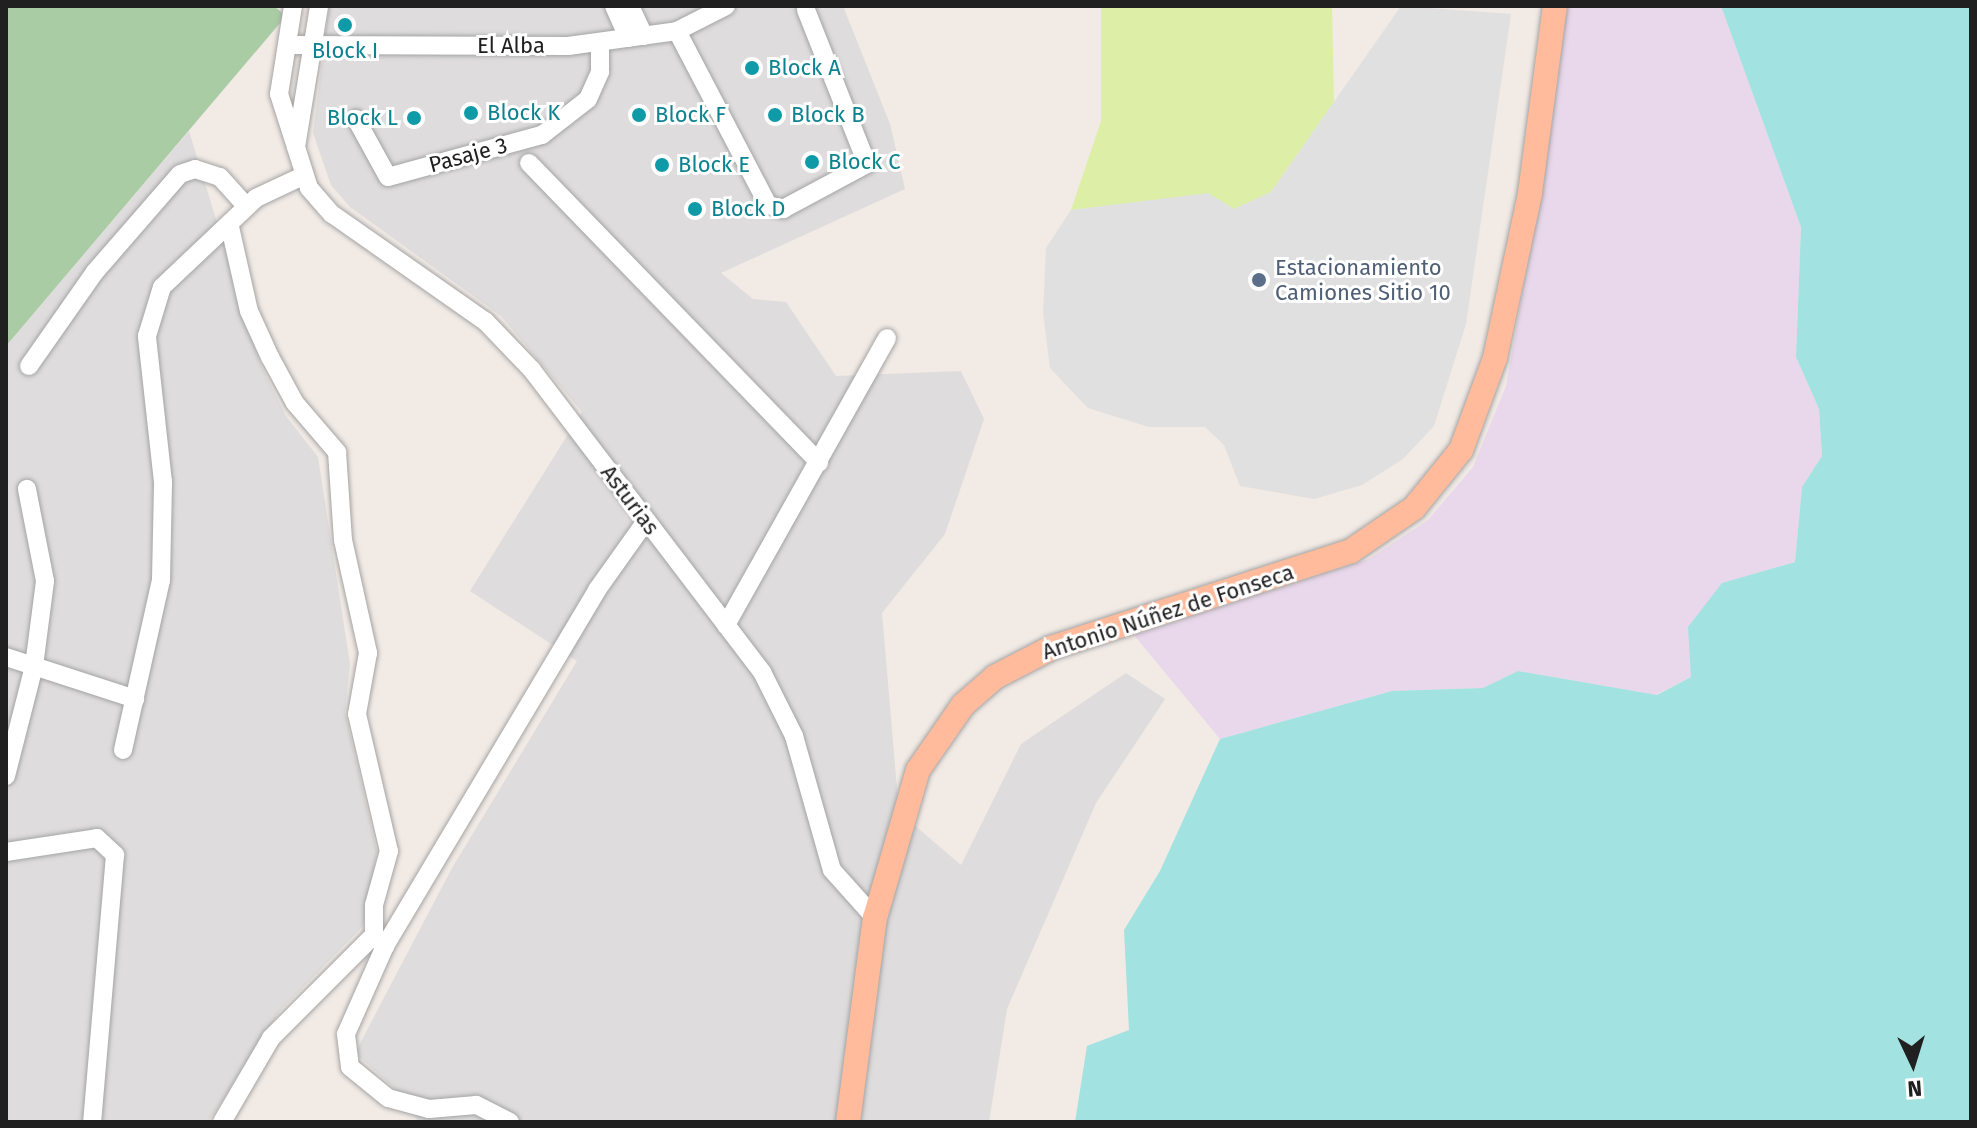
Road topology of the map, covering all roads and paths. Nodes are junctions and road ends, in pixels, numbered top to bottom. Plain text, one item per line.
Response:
1 (293, 6) edge
2 (319, 6) edge
3 (614, 6) edge
4 (630, 6) edge
5 (726, 6) edge
6 (1544, 6) edge
7 (1555, 6) edge
8 (806, 10) dead end
9 (677, 31) junction
10 (636, 37) junction
11 (600, 42) junction
12 (288, 45) junction
13 (317, 48) junction
14 (356, 119) dead end
15 (295, 150) junction
16 (529, 163) dead end
17 (303, 176) junction
18 (246, 206) junction
19 (230, 227) junction
20 (1519, 232) junction
21 (887, 338) dead end
22 (29, 366) dead end
23 (819, 462) junction
24 (27, 489) dead end
25 (646, 521) junction
26 (726, 625) junction
27 (6, 657) edge
28 (34, 666) junction
29 (135, 699) junction
30 (123, 750) dead end
31 (6, 776) edge
32 (6, 852) edge
33 (875, 918) junction
34 (380, 941) junction
35 (92, 1122) edge
36 (222, 1122) edge
37 (510, 1122) edge
38 (848, 1122) edge

1 - 12 street, Asturias
2 - 13 street, Asturias
3 - 10 street
4 - 10 street
5 - 9 street, El Alba
6 - 20 main road, Antonio Núñez de Fonseca
7 - 20 main road, Antonio Núñez de Fonseca
8 - 9 street
9 - 10 street, El Alba
10 - 11 street, El Alba
11 - 13 street, El Alba
11 - 14 street, Pasaje 3
12 - 13 street, El Alba
12 - 15 street, Asturias
13 - 15 street, Asturias
15 - 17 street, Asturias
16 - 23 street
17 - 18 street
17 - 25 street, Asturias
18 - 19 street
18 - 22 street
19 - 29 street
19 - 34 street
20 - 33 main road, Antonio Núñez de Fonseca
21 - 23 street
23 - 26 street
24 - 28 street
25 - 26 street, Asturias
25 - 34 street
26 - 33 street, Asturias
27 - 28 street
28 - 29 street
28 - 31 street
29 - 30 street
32 - 35 street
33 - 38 main road, Antonio Núñez de Fonseca
34 - 36 street
34 - 37 street

